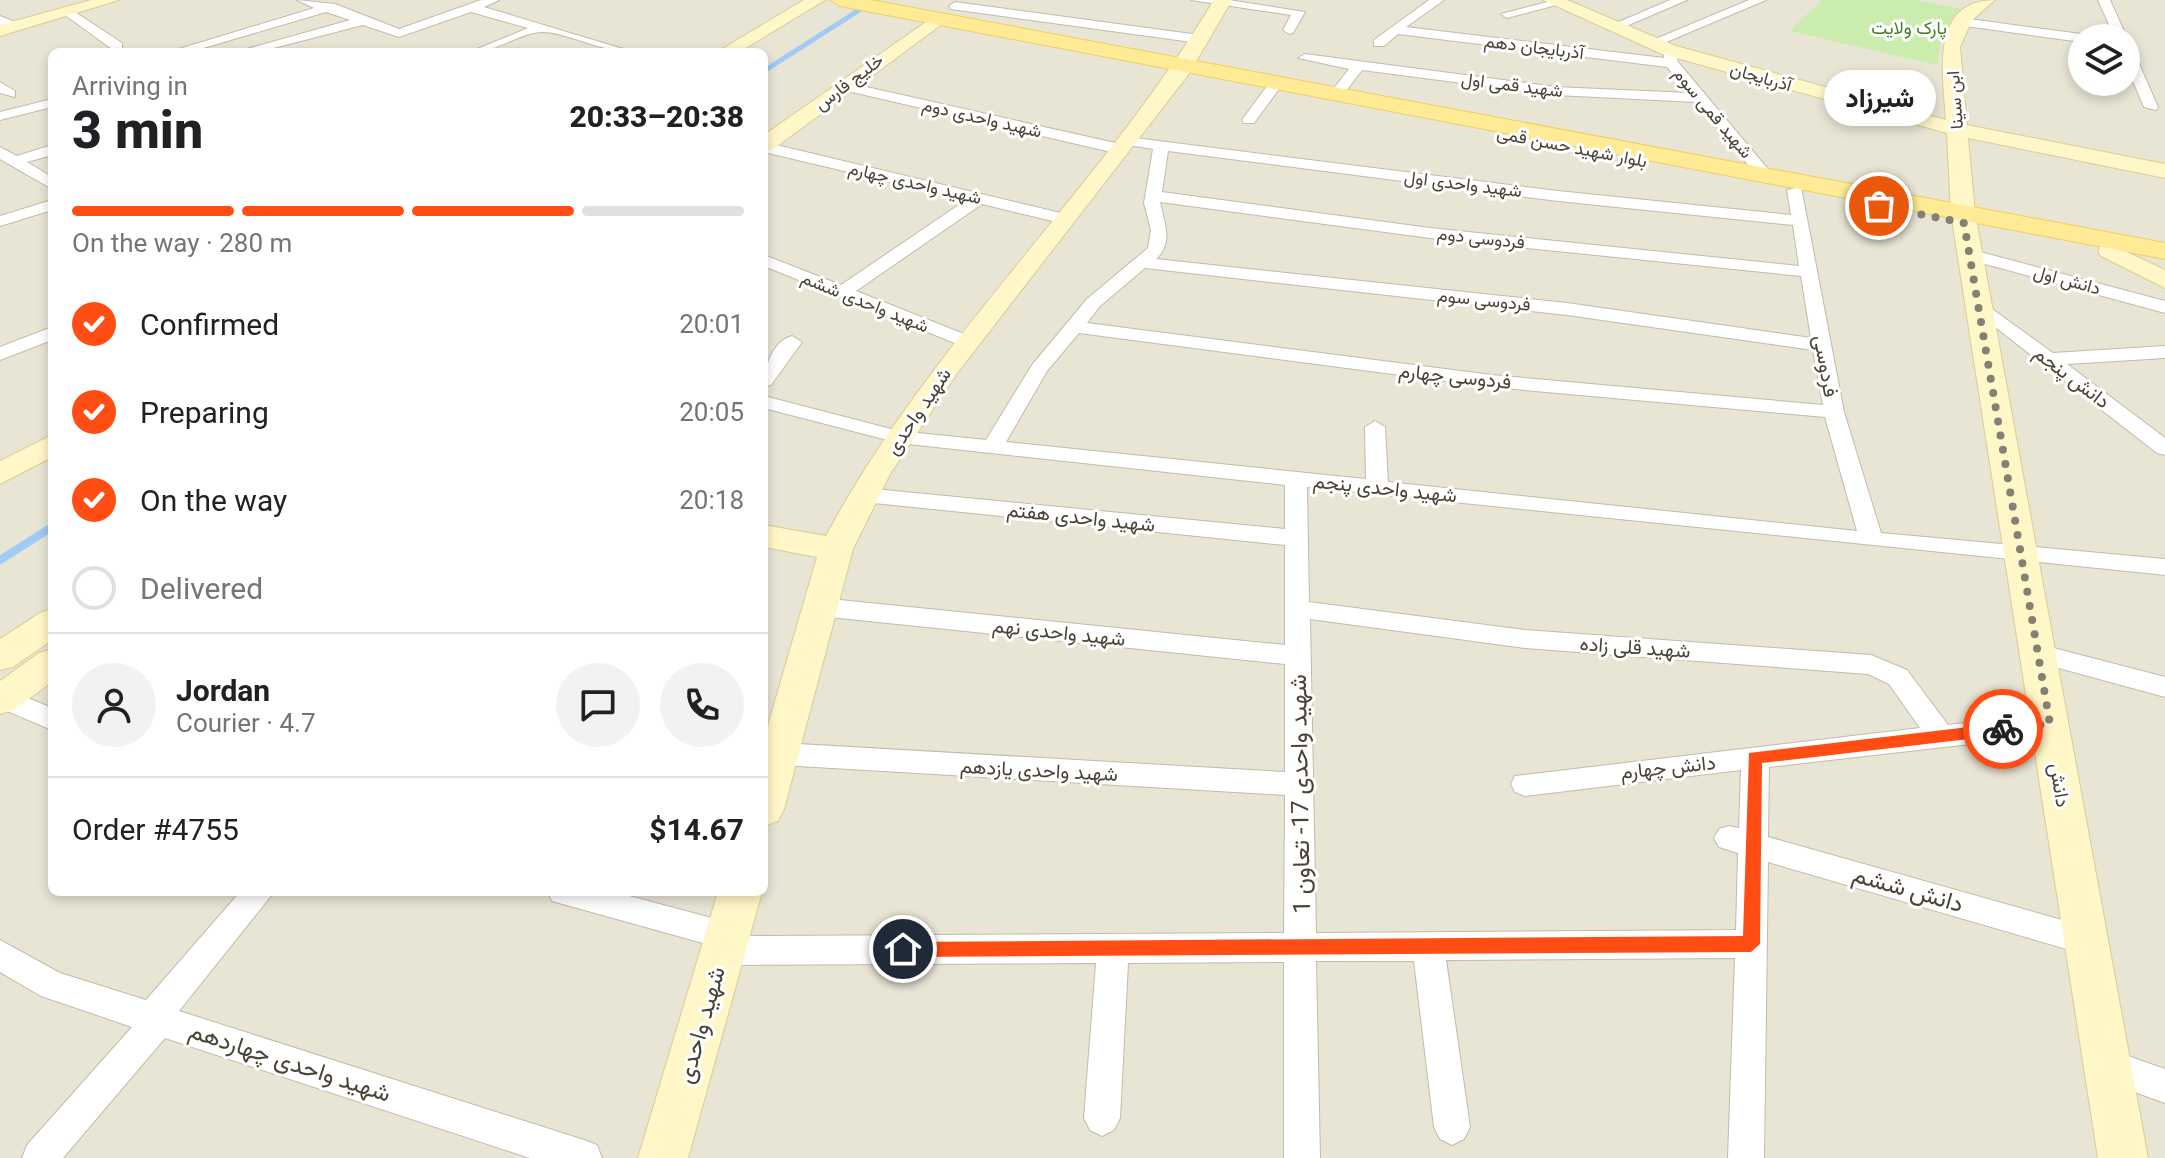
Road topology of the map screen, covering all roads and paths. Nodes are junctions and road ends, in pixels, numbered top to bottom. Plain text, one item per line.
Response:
1 (110, 0) edge
2 (303, 0) edge
3 (351, 0) edge
4 (493, 0) edge
5 (816, 0) edge
6 (1027, 0) edge
7 (1197, 0) edge
8 (1438, 0) edge
9 (1681, 0) edge
10 (1760, 0) edge
11 (1986, 0) edge
12 (2104, 0) edge
13 (845, 1) edge
14 (1555, 1) edge
15 (1222, 2) edge
16 (948, 7) edge
17 (327, 8) junction
18 (472, 8) junction
19 (69, 12) junction
20 (904, 14) junction
21 (1012, 14) junction
22 (1507, 14) dead end
23 (362, 21) junction
24 (1962, 22) junction
25 (2115, 24) edge
26 (5, 26) edge
27 (1613, 27) junction
28 (539, 28) junction
29 (1289, 30) dead end
30 (1397, 30) junction
31 (2068, 36) edge
32 (1199, 39) junction
33 (1379, 43) dead end
34 (117, 46) dead end
35 (190, 48) edge
36 (258, 48) edge
37 (487, 48) edge
38 (612, 48) edge
39 (733, 48) edge
40 (1664, 52) junction
41 (1305, 58) dead end
42 (1358, 66) junction
43 (1183, 67) junction
44 (2140, 82) edge
45 (844, 86) junction
46 (1272, 89) junction
47 (1338, 92) junction
48 (1700, 98) junction
49 (48, 104) edge
50 (2151, 107) dead end
51 (0, 116) edge
52 (768, 117) edge
53 (1249, 120) dead end
54 (1957, 129) junction
55 (768, 143) edge
56 (1124, 145) junction
57 (1161, 145) junction
58 (768, 147) edge
59 (0, 152) edge
60 (48, 152) edge
61 (20, 164) junction
62 (2165, 171) edge
63 (1764, 174) junction
64 (0, 175) edge
65 (48, 182) edge
66 (1795, 190) junction
67 (1153, 196) junction
68 (980, 198) junction
69 (48, 206) edge
70 (1065, 219) junction
71 (0, 221) edge
72 (1800, 221) junction
73 (1965, 230) junction
74 (2110, 251) junction
75 (2165, 251) edge
76 (768, 262) edge
77 (2165, 262) edge
78 (1145, 263) junction
79 (1811, 272) junction
80 (2165, 280) edge
81 (841, 293) junction
82 (1978, 305) junction
83 (2165, 307) edge
84 (1077, 327) junction
85 (0, 331) edge
86 (48, 335) edge
87 (792, 342) dead end
88 (967, 342) junction
89 (1822, 345) junction
90 (9, 350) edge
91 (2165, 352) edge
92 (2048, 359) junction
93 (768, 375) edge
94 (768, 403) edge
95 (1834, 412) junction
96 (1375, 427) dead end
97 (899, 437) junction
98 (48, 446) edge
99 (992, 447) junction
100 (2165, 448) edge
101 (0, 474) edge
102 (1296, 479) junction
103 (1377, 487) junction
104 (864, 495) junction
105 (768, 537) edge
106 (1297, 538) junction
107 (1871, 540) junction
108 (836, 549) junction
109 (2020, 554) junction
110 (2165, 567) edge
111 (820, 607) junction
112 (1298, 609) junction
113 (48, 625) edge
114 (2038, 653) junction
115 (1298, 656) junction
116 (0, 657) edge
117 (48, 666) edge
118 (2165, 687) edge
119 (2, 699) edge
120 (48, 718) edge
121 (2050, 724) junction
122 (1941, 736) junction
123 (771, 754) edge
124 (1755, 758) junction
125 (768, 778) edge
126 (1300, 784) junction
127 (1525, 784) dead end
128 (1742, 841) junction
129 (256, 896) edge
130 (575, 896) edge
131 (739, 896) edge
132 (2087, 941) junction
133 (725, 944) junction
134 (1751, 944) junction
135 (1428, 945) junction
136 (1302, 946) junction
137 (1113, 948) junction
138 (0, 955) edge
139 (156, 1019) junction
140 (2108, 1066) junction
141 (2165, 1086) edge
142 (1102, 1118) dead end
143 (1452, 1127) dead end
144 (40, 1158) edge
145 (584, 1158) edge
146 (663, 1158) edge
147 (1302, 1158) edge
148 (1746, 1158) edge
149 (2123, 1158) edge

1 - 19 street
2 - 17 street
3 - 17 street
4 - 18 street
5 - 39 street
6 - 21 street
7 - 15 street
8 - 30 street
9 - 27 street
10 - 40 street
11 - 24 street
12 - 25 street
13 - 20 main road, بلوار شهید حسن قمی
14 - 22 street
14 - 27 street, آذربایجان
15 - 29 street
15 - 32 street, شهید واحدی
16 - 20 main road, بلوار شهید حسن قمی
16 - 21 street
16 - 43 main road, بلوار شهید حسن قمی
16 - 45 street, خلیج فارس
17 - 23 street
17 - 35 street
18 - 23 street
18 - 28 street
19 - 26 street
19 - 34 street
20 - 52 street, خلیج فارس
21 - 32 street
23 - 36 street
24 - 31 street
24 - 54 street, ابن سینا
27 - 40 street, آذربایجان
28 - 37 street
28 - 38 street
30 - 33 street
30 - 40 street, آذربایجان دهم
32 - 43 street, شهید واحدی
40 - 48 street, شهید قمی سوم
40 - 54 street, آذربایجان
41 - 42 street, شهید قمی اول
42 - 47 street
42 - 48 street, شهید قمی اول
43 - 46 main road, بلوار شهید حسن قمی
43 - 47 main road, بلوار شهید حسن قمی
43 - 56 street, شهید واحدی
44 - 50 street
45 - 55 street, خلیج فارس
45 - 56 street, شهید واحدی دوم
46 - 53 street
46 - 66 main road, بلوار شهید حسن قمی
47 - 63 main road, بلوار شهید حسن قمی
48 - 63 street, شهید قمی سوم
49 - 51 street
54 - 62 street, آذربایجان
54 - 73 street, ابن سینا
56 - 57 street, شهید واحدی اول
56 - 70 street, شهید واحدی
57 - 67 street
57 - 72 street, شهید واحدی اول
58 - 68 street, شهید واحدی چهارم
59 - 61 street
60 - 61 street
61 - 64 street
61 - 65 street
63 - 73 main road, بلوار شهید حسن قمی
66 - 72 street, فردوسی
66 - 73 main road, بلوار شهید حسن قمی
67 - 78 street
67 - 79 street, فردوسی دوم
68 - 70 street, شهید واحدی چهارم
68 - 81 street
69 - 71 street
70 - 88 street, شهید واحدی
72 - 79 street, فردوسی
73 - 74 main road, بلوار شهید حسن قمی
73 - 75 main road, بلوار شهید حسن قمی
73 - 82 street, دانش
73 - 83 street, دانش اول
74 - 77 main road, بلوار شهید حسن قمی
74 - 80 street
76 - 81 street, شهید واحدی ششم
78 - 84 street
78 - 89 street, فردوسی سوم
79 - 89 street, فردوسی
81 - 88 street, شهید واحدی ششم
82 - 92 street, دانش پنجم
82 - 109 street, دانش
84 - 95 street, فردوسی چهارم
84 - 99 street
85 - 90 street
86 - 90 street
87 - 93 street
88 - 97 street, شهید واحدی
89 - 95 street, فردوسی
91 - 92 street
92 - 100 street, دانش پنجم
94 - 97 street, شهید واحدی پنجم
95 - 107 street, فردوسی
96 - 103 street
97 - 99 street, شهید واحدی پنجم
97 - 104 street, شهید واحدی
98 - 101 street
99 - 102 street, شهید واحدی پنجم
102 - 103 street, شهید واحدی پنجم
102 - 106 street, شهید واحدی 17- تعاون 1
103 - 107 street, شهید واحدی پنجم
104 - 106 street, شهید واحدی هفتم
104 - 108 street, شهید واحدی
105 - 108 street
106 - 112 street, شهید واحدی 17- تعاون 1
107 - 109 street, شهید واحدی پنجم
108 - 111 street, شهید واحدی
109 - 110 street, شهید واحدی پنجم
109 - 114 street, دانش
111 - 115 street, شهید واحدی نهم
111 - 123 street, شهید واحدی
112 - 115 street, شهید واحدی 17- تعاون 1
112 - 122 street, شهید قلی زاده
113 - 116 street
114 - 118 street
114 - 121 street, دانش
115 - 126 street, شهید واحدی 17- تعاون 1
117 - 119 street
119 - 120 street
121 - 122 street, دانش چهارم
121 - 132 street, دانش
122 - 124 street, دانش چهارم
123 - 125 street, شهید واحدی
123 - 126 street, شهید واحدی یازدهم
124 - 127 street, دانش چهارم
124 - 128 street
126 - 136 street, شهید واحدی 17- تعاون 1
128 - 132 street, دانش ششم
128 - 134 street
129 - 139 street
130 - 133 street
131 - 133 street, شهید واحدی
132 - 140 street, دانش
133 - 137 street
133 - 146 street, شهید واحدی
134 - 135 street
134 - 148 street
135 - 136 street
135 - 143 street
136 - 137 street
136 - 147 street, شهید واحدی 17- تعاون 1
137 - 142 street
138 - 139 street, شهید واحدی چهاردهم
139 - 144 street
139 - 145 street, شهید واحدی چهاردهم
140 - 141 street
140 - 149 street, دانش

